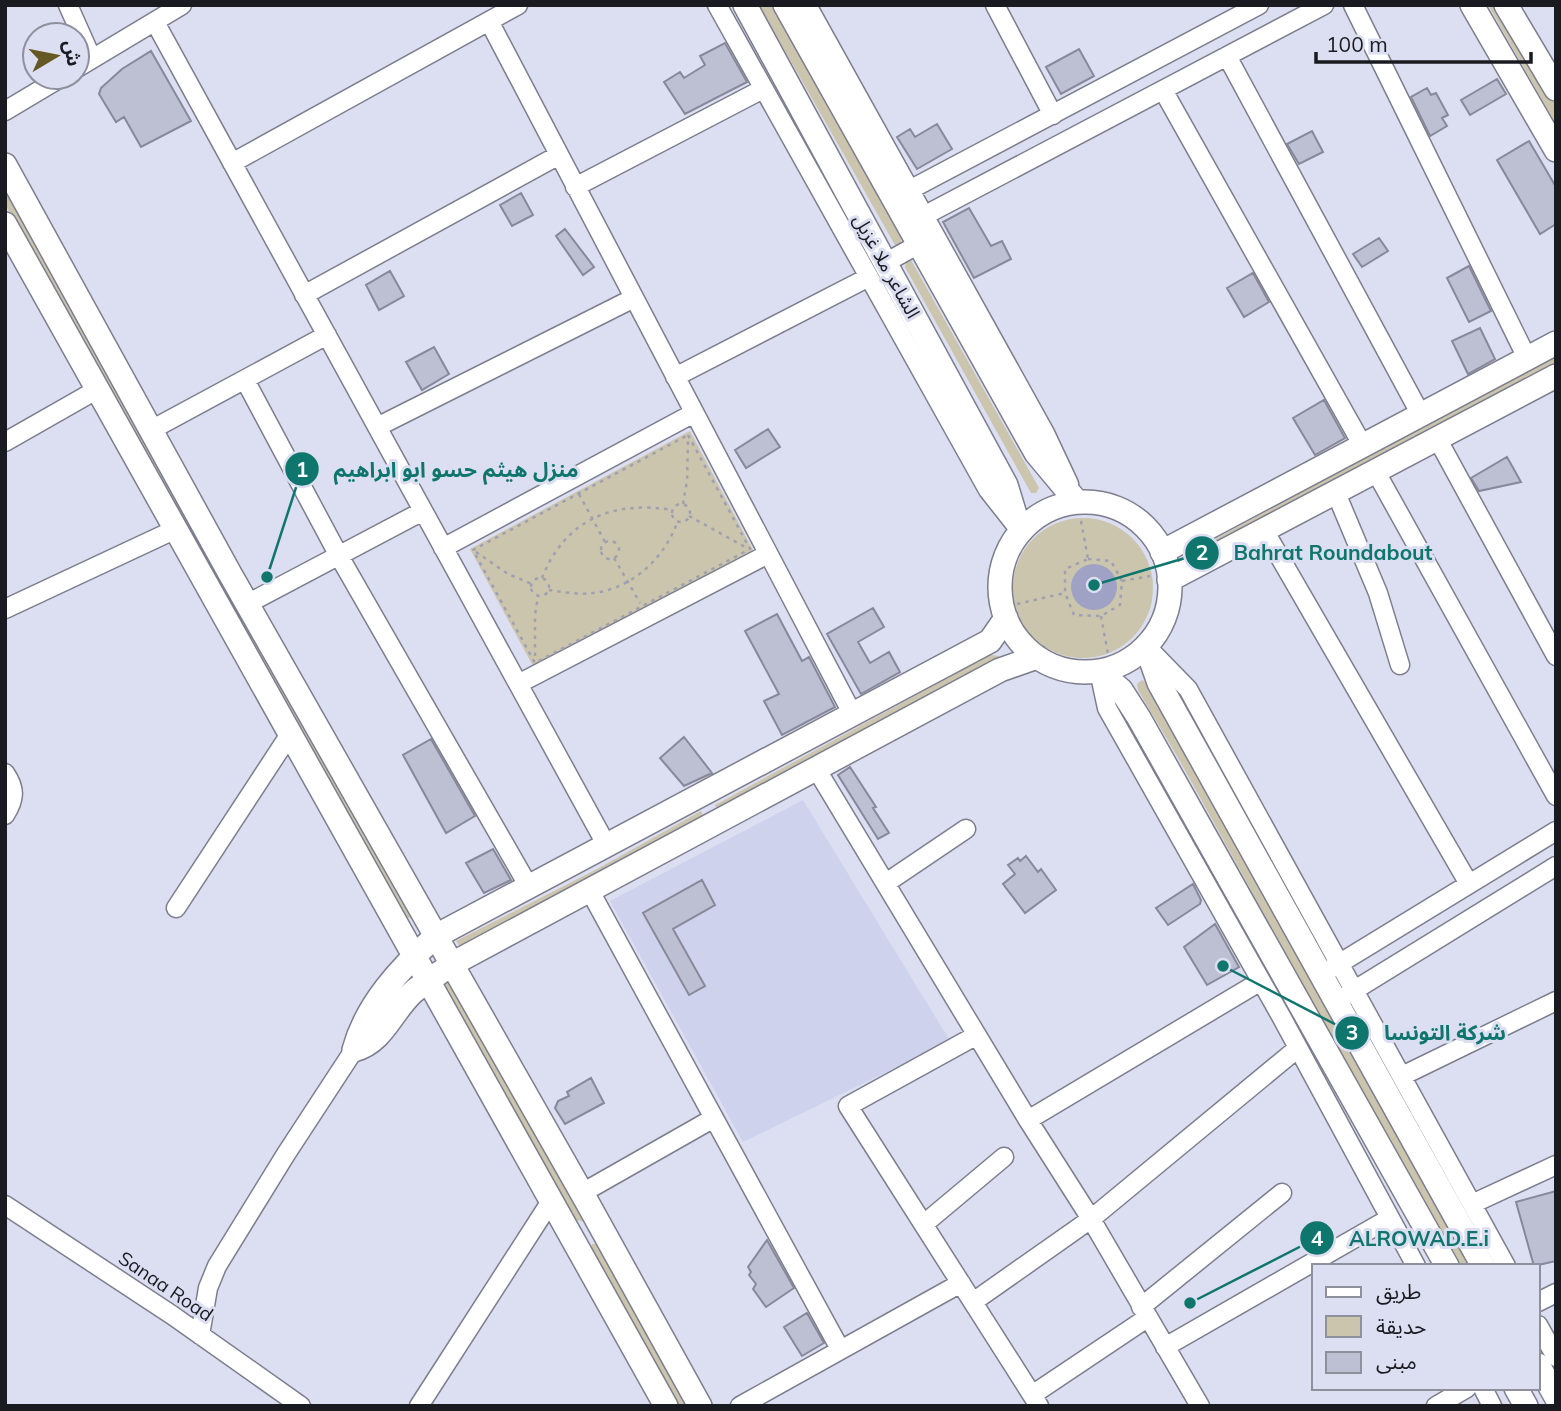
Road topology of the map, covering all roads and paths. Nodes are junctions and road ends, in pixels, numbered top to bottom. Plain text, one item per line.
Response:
1 (182, 5) edge
2 (518, 5) edge
3 (717, 5) edge
4 (745, 5) edge
5 (785, 5) edge
6 (807, 5) edge
7 (995, 5) edge
8 (1259, 5) edge
9 (1324, 5) edge
10 (1353, 5) edge
11 (1472, 5) edge
12 (1506, 5) edge
13 (155, 22) junction
14 (489, 22) junction
15 (1227, 56) junction
16 (91, 60) edge
17 (764, 89) junction
18 (1556, 89) edge
19 (1163, 90) junction
20 (39, 91) edge
21 (5, 111) edge
22 (1053, 115) junction
23 (1556, 150) edge
24 (559, 155) junction
25 (232, 163) junction
26 (5, 165) edge
27 (575, 187) junction
28 (902, 194) junction
29 (5, 224) edge
30 (917, 228) junction
31 (877, 270) junction
32 (304, 295) junction
33 (634, 298) junction
34 (327, 335) junction
35 (1556, 343) edge
36 (1527, 358) junction
37 (675, 377) junction
38 (245, 380) junction
39 (1553, 383) edge
40 (98, 389) junction
41 (694, 413) junction
42 (1421, 415) junction
43 (377, 428) junction
44 (151, 430) junction
45 (688, 435) junction
46 (1438, 440) junction
47 (5, 442) edge
48 (1363, 446) junction
49 (1376, 472) junction
50 (578, 492) junction
51 (1336, 493) junction
52 (683, 504) junction
53 (672, 510) junction
54 (1079, 510) junction
55 (423, 512) junction
56 (689, 516) junction
57 (593, 519) junction
58 (678, 521) junction
59 (176, 528) junction
60 (1264, 530) junction
61 (1020, 531) junction
62 (605, 542) junction
63 (443, 548) junction
64 (473, 550) junction
65 (750, 550) junction
66 (1162, 552) junction
67 (768, 554) junction
68 (339, 556) junction
69 (614, 558) junction
70 (1088, 559) junction
71 (542, 578) junction
72 (1161, 578) junction
73 (628, 581) junction
74 (1122, 581) junction
75 (532, 584) junction
76 (549, 590) junction
77 (1065, 593) junction
78 (538, 596) junction
79 (247, 604) junction
80 (643, 608) junction
81 (5, 609) edge
82 (1010, 611) junction
83 (1101, 616) junction
84 (1146, 646) junction
85 (1556, 656) edge
86 (1037, 657) junction
87 (535, 663) junction
88 (1104, 663) junction
89 (1400, 665) dead end
90 (518, 684) junction
91 (852, 715) junction
92 (290, 734) junction
93 (817, 770) junction
94 (5, 773) edge
95 (701, 796) junction
96 (1556, 796) edge
97 (5, 815) edge
98 (715, 825) junction
99 (965, 829) dead end
100 (1556, 831) edge
101 (607, 846) junction
102 (1556, 866) edge
103 (886, 883) junction
104 (1469, 884) junction
105 (528, 887) junction
106 (590, 891) junction
107 (176, 908) dead end
108 (436, 936) junction
109 (413, 956) junction
110 (452, 964) junction
111 (1330, 969) junction
112 (428, 981) junction
113 (1261, 981) junction
114 (1345, 996) junction
115 (1556, 1001) edge
116 (977, 1035) junction
117 (1298, 1048) junction
118 (354, 1050) junction
119 (1402, 1076) junction
120 (714, 1118) junction
121 (1028, 1120) junction
122 (1004, 1157) dead end
123 (1556, 1165) edge
124 (582, 1193) junction
125 (1282, 1193) dead end
126 (551, 1200) junction
127 (1472, 1204) junction
128 (5, 1205) edge
129 (1390, 1218) junction
130 (1091, 1219) junction
131 (923, 1224) junction
132 (600, 1225) junction
133 (573, 1240) junction
134 (1415, 1264) edge
135 (1446, 1264) edge
136 (1482, 1264) edge
137 (1505, 1264) edge
138 (961, 1283) junction
139 (1556, 1293) edge
140 (1540, 1301) edge
141 (973, 1302) junction
142 (1144, 1313) junction
143 (1540, 1329) edge
144 (200, 1335) junction
145 (1549, 1346) edge
146 (1165, 1347) junction
147 (841, 1349) junction
148 (1540, 1369) edge
149 (1464, 1390) edge
150 (1517, 1390) edge
151 (1556, 1397) edge
152 (1036, 1400) edge
153 (302, 1406) edge
154 (419, 1406) edge
155 (666, 1406) edge
156 (700, 1406) edge
157 (740, 1406) edge
158 (1200, 1406) edge
159 (1436, 1406) edge
160 (1526, 1406) edge

1 - 13 street
2 - 14 street
3 - 17 street
4 - 31 main road, الشاعر ملا غزيل
5 - 28 main road
6 - 28 street
7 - 22 street
8 - 22 street
9 - 15 street
10 - 36 street
11 - 23 main road
12 - 18 main road
13 - 16 street
13 - 25 street
14 - 24 street
14 - 25 street
15 - 19 street
15 - 42 street
17 - 27 street
17 - 31 street
19 - 30 street
19 - 48 street
20 - 21 street
22 - 28 street
24 - 27 street
24 - 32 street
25 - 32 street
26 - 44 main road
27 - 33 street
28 - 30 main road
29 - 40 main road
30 - 31 street
30 - 54 main road
31 - 37 street
31 - 61 main road, الشاعر ملا غزيل
32 - 34 street
33 - 37 street
33 - 43 street
34 - 38 street
34 - 43 street
35 - 36 main road
36 - 42 main road
37 - 41 street
38 - 44 street
38 - 68 street
39 - 46 main road
40 - 47 street
40 - 59 main road
41 - 63 street
41 - 67 street
42 - 48 main road
43 - 55 street
44 - 79 main road
45 - 50 path
45 - 52 path
45 - 65 path
46 - 49 main road
46 - 85 street
48 - 66 main road
49 - 51 main road
49 - 96 street
50 - 57 path
50 - 64 path
51 - 60 main road
51 - 89 street
52 - 53 path
52 - 56 path
53 - 57 path
53 - 58 path
54 - 61 main road
54 - 66 main road
54 - 70 path
55 - 63 street
55 - 68 street
56 - 58 path
56 - 65 path
57 - 62 path
57 - 71 path
58 - 73 path
59 - 81 street
59 - 92 main road
60 - 72 main road
60 - 104 street
61 - 82 main road
62 - 69 path
62 - 69 path
63 - 90 street
64 - 75 path
64 - 87 path
65 - 80 path
66 - 72 main road
67 - 90 street
67 - 91 street
68 - 79 street
68 - 105 street
69 - 73 path
70 - 74 path
70 - 77 path
71 - 75 path
71 - 76 path
72 - 74 path
72 - 84 main road
73 - 76 path
73 - 80 path
74 - 83 path
75 - 78 path
76 - 78 path
77 - 82 path
77 - 83 path
78 - 87 path
79 - 108 main road
80 - 87 path
82 - 86 main road
82 - 91 main road
83 - 88 path
84 - 88 main road
84 - 111 main road
86 - 88 main road
86 - 93 main road
88 - 113 street
88 - 135 main road
90 - 101 street
91 - 95 main road
92 - 107 street
92 - 109 main road
93 - 98 main road
93 - 103 street
94 - 97 street
95 - 98 main road
95 - 101 main road
98 - 106 main road
99 - 103 street
100 - 104 street
101 - 105 main road
102 - 114 street
103 - 116 street
104 - 111 street
105 - 108 main road
106 - 110 main road
106 - 120 street
108 - 109 main road
108 - 110 main road
109 - 112 main road
109 - 118 main road
110 - 112 main road
110 - 124 main road
111 - 114 main road
112 - 118 main road
112 - 126 main road
113 - 117 street
113 - 121 street
114 - 119 street
114 - 136 main road
115 - 119 street
116 - 121 street
116 - 131 street
117 - 129 street
117 - 130 street
118 - 144 street
119 - 127 street
120 - 124 street
120 - 147 street
121 - 130 street
122 - 131 street
123 - 127 street
124 - 132 main road
125 - 142 street
126 - 133 main road
126 - 154 street
127 - 137 street
128 - 144 street, Sanaa Road
129 - 134 street
129 - 146 street
130 - 141 street
130 - 142 street
131 - 138 street
132 - 133 main road
132 - 156 main road
133 - 155 main road
138 - 141 street
138 - 147 street
139 - 140 street
141 - 152 street
142 - 146 street
142 - 152 street
143 - 145 street
144 - 153 street, Sanaa Road
146 - 158 street
147 - 157 street
148 - 151 main road
149 - 159 street
150 - 160 main road

